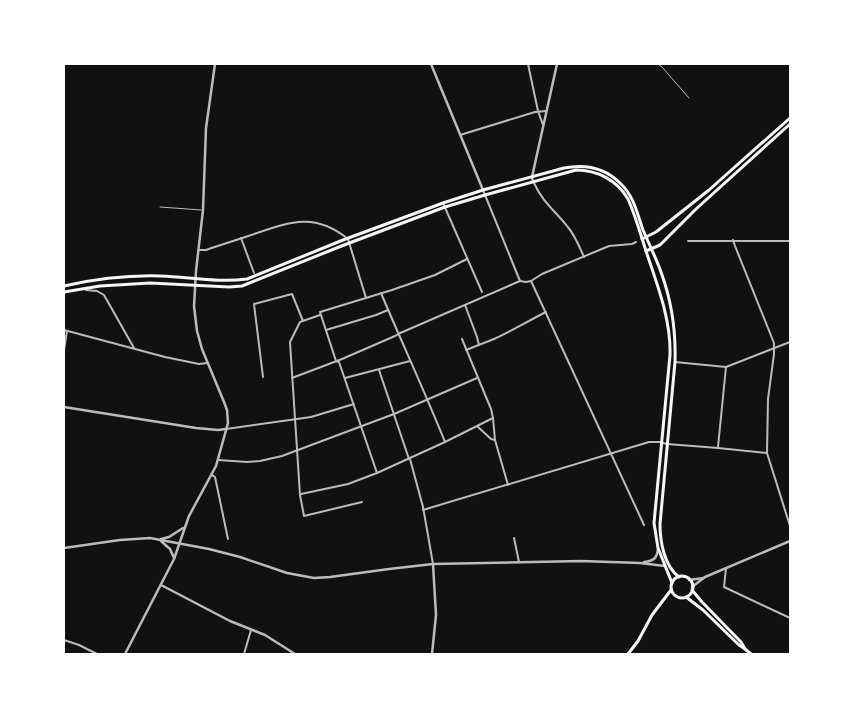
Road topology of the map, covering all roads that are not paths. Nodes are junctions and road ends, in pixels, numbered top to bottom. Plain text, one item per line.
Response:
1 (215, 64) edge
2 (431, 64) edge
3 (528, 64) edge
4 (557, 64) edge
5 (658, 64) edge
6 (689, 98) dead end
7 (538, 111) junction
8 (546, 111) junction
9 (790, 118) edge
10 (790, 124) edge
11 (543, 125) junction
12 (460, 135) junction
13 (532, 177) junction
14 (533, 182) junction
15 (483, 190) junction
16 (485, 194) junction
17 (443, 203) junction
18 (160, 207) dead end
19 (445, 208) junction
20 (203, 210) junction
21 (646, 237) junction
22 (241, 238) junction
23 (348, 239) junction
24 (642, 239) junction
25 (733, 240) junction
26 (790, 240) edge
27 (688, 241) dead end
28 (636, 242) dead end
29 (349, 244) junction
30 (651, 248) junction
31 (199, 250) junction
32 (646, 251) junction
33 (584, 257) junction
34 (467, 258) junction
35 (254, 273) dead end
36 (196, 278) junction
37 (532, 280) junction
38 (520, 281) junction
39 (195, 285) junction
40 (64, 286) edge
41 (78, 289) junction
42 (64, 292) edge
43 (482, 292) dead end
44 (381, 293) junction
45 (366, 298) junction
46 (464, 305) junction
47 (388, 310) junction
48 (546, 312) junction
49 (320, 314) junction
50 (302, 321) junction
51 (65, 330) edge
52 (325, 331) junction
53 (398, 334) junction
54 (462, 339) dead end
55 (790, 342) edge
56 (479, 345) junction
57 (774, 348) junction
58 (134, 349) junction
59 (64, 350) edge
60 (466, 350) junction
61 (336, 361) junction
62 (410, 361) junction
63 (674, 362) junction
64 (207, 363) junction
65 (726, 367) junction
66 (379, 370) junction
67 (264, 377) dead end
68 (292, 378) junction
69 (345, 378) junction
70 (478, 378) junction
71 (428, 400) junction
72 (354, 404) junction
73 (64, 407) edge
74 (394, 414) junction
75 (493, 418) junction
76 (295, 419) junction
77 (477, 426) junction
78 (361, 427) junction
79 (226, 429) junction
80 (494, 440) junction
81 (445, 442) junction
82 (661, 442) junction
83 (667, 444) junction
84 (718, 448) junction
85 (297, 451) junction
86 (766, 453) junction
87 (611, 454) junction
88 (409, 458) junction
89 (218, 460) junction
90 (377, 473) junction
91 (212, 474) junction
92 (508, 485) junction
93 (300, 495) junction
94 (362, 502) dead end
95 (424, 510) junction
96 (644, 525) dead end
97 (790, 526) edge
98 (185, 528) junction
99 (514, 538) dead end
100 (228, 539) dead end
101 (159, 540) junction
102 (790, 541) edge
103 (179, 544) junction
104 (64, 548) edge
105 (658, 548) junction
106 (174, 559) junction
107 (519, 562) junction
108 (640, 563) junction
109 (434, 564) junction
110 (665, 566) junction
111 (726, 568) junction
112 (679, 577) junction
113 (705, 577) junction
114 (690, 580) junction
115 (672, 583) junction
116 (161, 585) junction
117 (692, 588) junction
118 (672, 590) junction
119 (675, 596) junction
120 (686, 597) junction
121 (662, 602) junction
122 (790, 618) edge
123 (251, 630) junction
124 (64, 640) edge
125 (745, 649) junction
126 (97, 654) edge
127 (125, 654) edge
128 (244, 654) edge
129 (295, 654) edge
130 (432, 654) edge
131 (628, 654) edge
132 (751, 654) edge

1 - 20 street
2 - 12 street
3 - 7 street
4 - 8 street
5 - 6 lane
7 - 8 street
7 - 11 street
7 - 12 street
8 - 11 street
9 - 21 main road
10 - 30 main road
11 - 13 street
12 - 15 street
13 - 14 street
13 - 15 main road
13 - 21 main road
14 - 16 main road
14 - 24 main road
14 - 33 street
15 - 16 street
15 - 17 main road
16 - 19 main road
16 - 38 street
17 - 19 street
17 - 23 main road
18 - 20 lane
19 - 29 main road
19 - 34 street
20 - 31 street
21 - 24 main road
21 - 30 main road
22 - 23 street
22 - 31 street
22 - 35 street
23 - 29 street
23 - 36 main road
24 - 32 main road
25 - 26 street
25 - 27 street
25 - 57 street
28 - 33 street
29 - 39 main road
29 - 45 street
30 - 32 main road
30 - 63 main road
31 - 36 street
32 - 82 main road
33 - 37 street
34 - 43 street
34 - 44 street
36 - 39 street
36 - 40 main road
37 - 38 street
37 - 48 street
38 - 46 street
39 - 41 main road
39 - 64 street
41 - 42 main road
41 - 58 street
44 - 45 street
44 - 47 street
45 - 49 street
46 - 53 street
46 - 56 street
47 - 52 street
47 - 53 street
48 - 56 street
48 - 87 street
49 - 50 street
49 - 52 street
50 - 67 street
50 - 68 street
51 - 58 street
51 - 59 street
52 - 61 street
53 - 61 street
53 - 62 street
54 - 60 street
55 - 57 street
56 - 60 street
57 - 65 street
57 - 86 street
58 - 64 street
60 - 70 street
61 - 68 street
61 - 69 street
62 - 66 street
62 - 71 street
63 - 65 street
63 - 83 main road
64 - 79 street
65 - 84 street
66 - 69 street
66 - 74 street
68 - 76 street
69 - 72 street
70 - 71 street
70 - 75 street
71 - 74 street
71 - 81 street
72 - 76 street
72 - 78 street
73 - 79 street
74 - 78 street
74 - 88 street
75 - 77 street
75 - 80 street
76 - 79 street
76 - 85 street
77 - 80 street
77 - 81 street
78 - 85 street
78 - 90 street
79 - 89 street
80 - 92 street
81 - 88 street
82 - 83 street
82 - 87 street
82 - 105 main road
83 - 84 street
83 - 112 main road
84 - 86 street
85 - 89 street
85 - 93 street
86 - 97 street
87 - 92 street
87 - 96 street
88 - 90 street
88 - 95 street
89 - 91 street
90 - 93 street
91 - 98 street
91 - 100 street
92 - 95 street
93 - 94 street
95 - 109 street
98 - 101 street
98 - 103 street
99 - 107 street
101 - 103 street
101 - 104 street
101 - 106 street
102 - 111 street
103 - 106 street
103 - 109 street
105 - 108 street
105 - 110 main road
106 - 116 street
107 - 108 street
107 - 109 street
108 - 110 street
109 - 130 street
110 - 115 main road
111 - 113 street
111 - 122 street
112 - 114 main road
112 - 115 main road
113 - 114 street
113 - 117 street
114 - 117 main road
115 - 118 main road
116 - 123 street
116 - 127 street
117 - 120 main road
117 - 125 main road
118 - 119 main road
118 - 121 main road
119 - 120 main road
119 - 121 main road
120 - 125 main road
121 - 131 main road
123 - 128 street
123 - 129 street
124 - 126 street
125 - 132 main road

